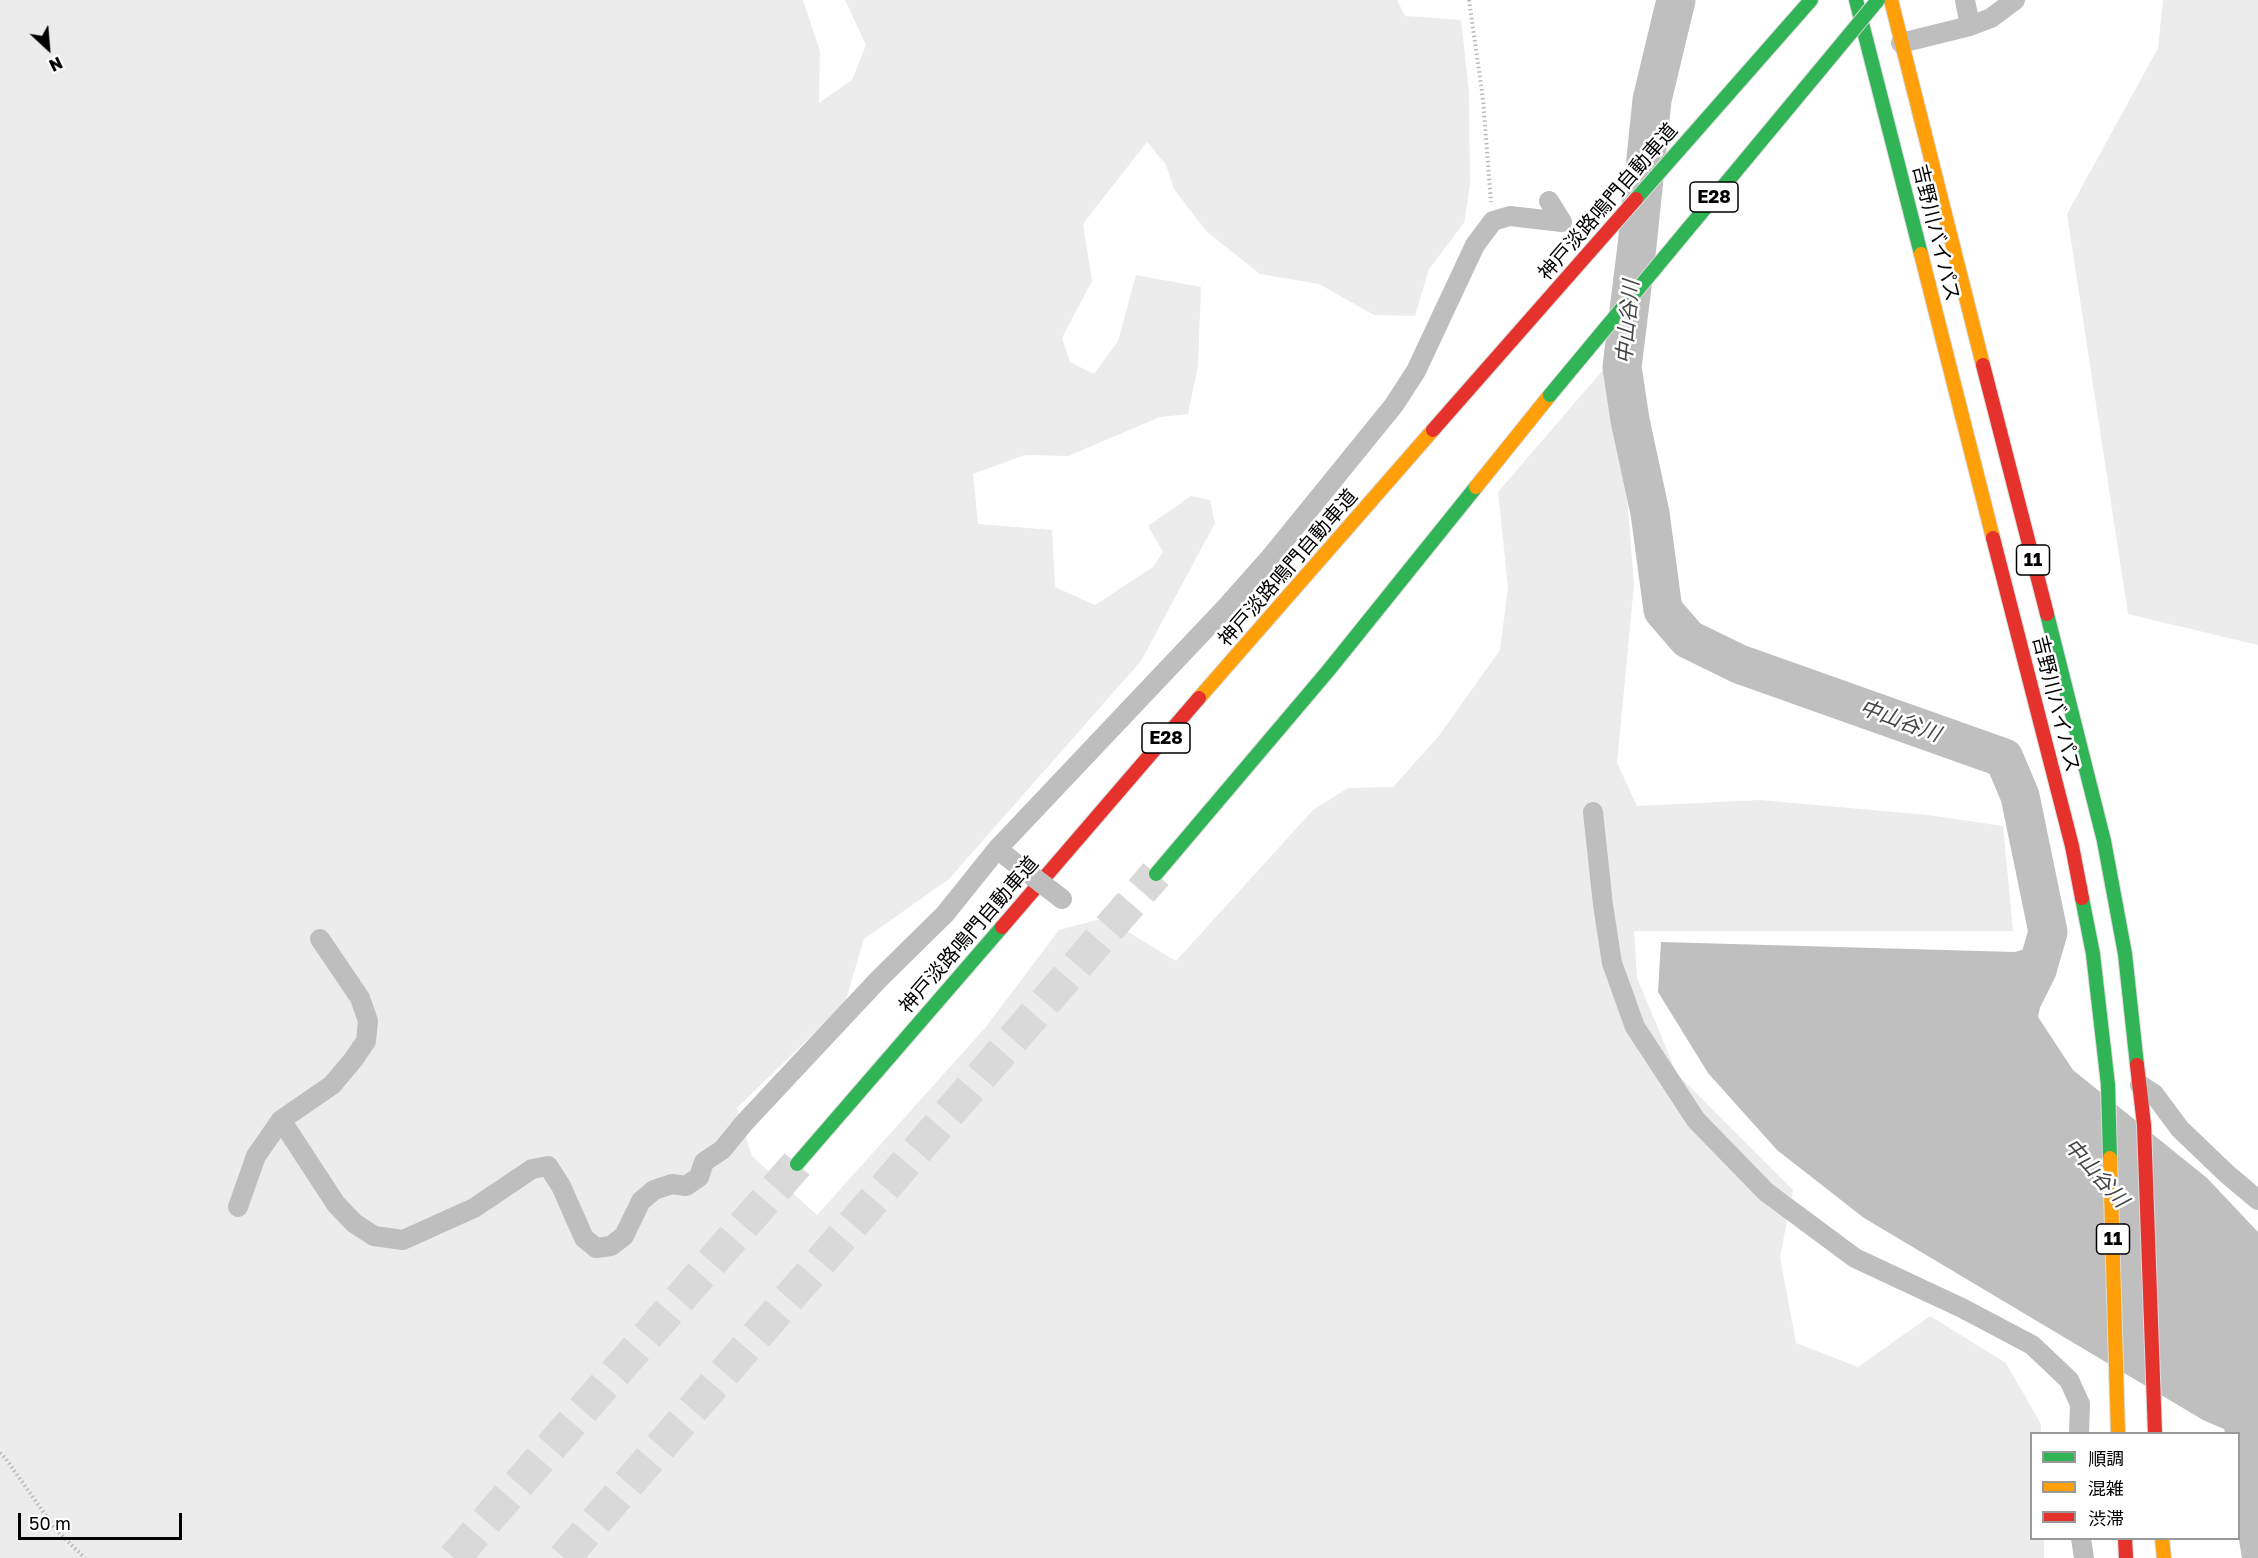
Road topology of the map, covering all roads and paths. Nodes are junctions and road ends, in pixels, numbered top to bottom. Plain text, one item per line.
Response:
1 (1469, 0) edge
2 (1810, 0) edge
3 (1856, 0) edge
4 (1878, 0) edge
5 (1891, 0) edge
6 (1965, 0) edge
7 (2015, 0) edge
8 (1971, 26) junction
9 (1902, 43) junction
10 (1549, 201) dead end
11 (1492, 221) junction
12 (1593, 812) dead end
13 (1002, 852) junction
14 (1156, 874) tunnel mouth
15 (1062, 899) dead end
16 (320, 939) dead end
17 (2140, 1085) junction
18 (281, 1119) junction
19 (797, 1164) tunnel mouth
20 (2258, 1200) edge
21 (238, 1207) dead end
22 (2079, 1432) edge
23 (2118, 1432) edge
24 (2156, 1432) edge
25 (0, 1454) edge
26 (2081, 1540) edge
27 (2125, 1540) edge
28 (2162, 1540) edge
29 (85, 1558) edge
30 (2084, 1558) edge
31 (2126, 1558) edge
32 (2164, 1558) edge

1 - 11 path
2 - 19 highway, 神戸淡路鳴門自動車道 / E28
3 - 23 highway, 吉野川バイパス / 11
4 - 14 highway, E28, bridge
5 - 9 highway, 吉野川バイパス / 11
6 - 8 street
7 - 8 street
8 - 9 street
9 - 17 highway, 吉野川バイパス / 11
10 - 11 street
11 - 13 street
12 - 22 street
13 - 15 street, bridge
13 - 18 street
16 - 18 street
17 - 20 street
17 - 24 highway, 吉野川バイパス / 11
18 - 21 street
25 - 29 path
26 - 30 street
27 - 31 highway
28 - 32 highway

